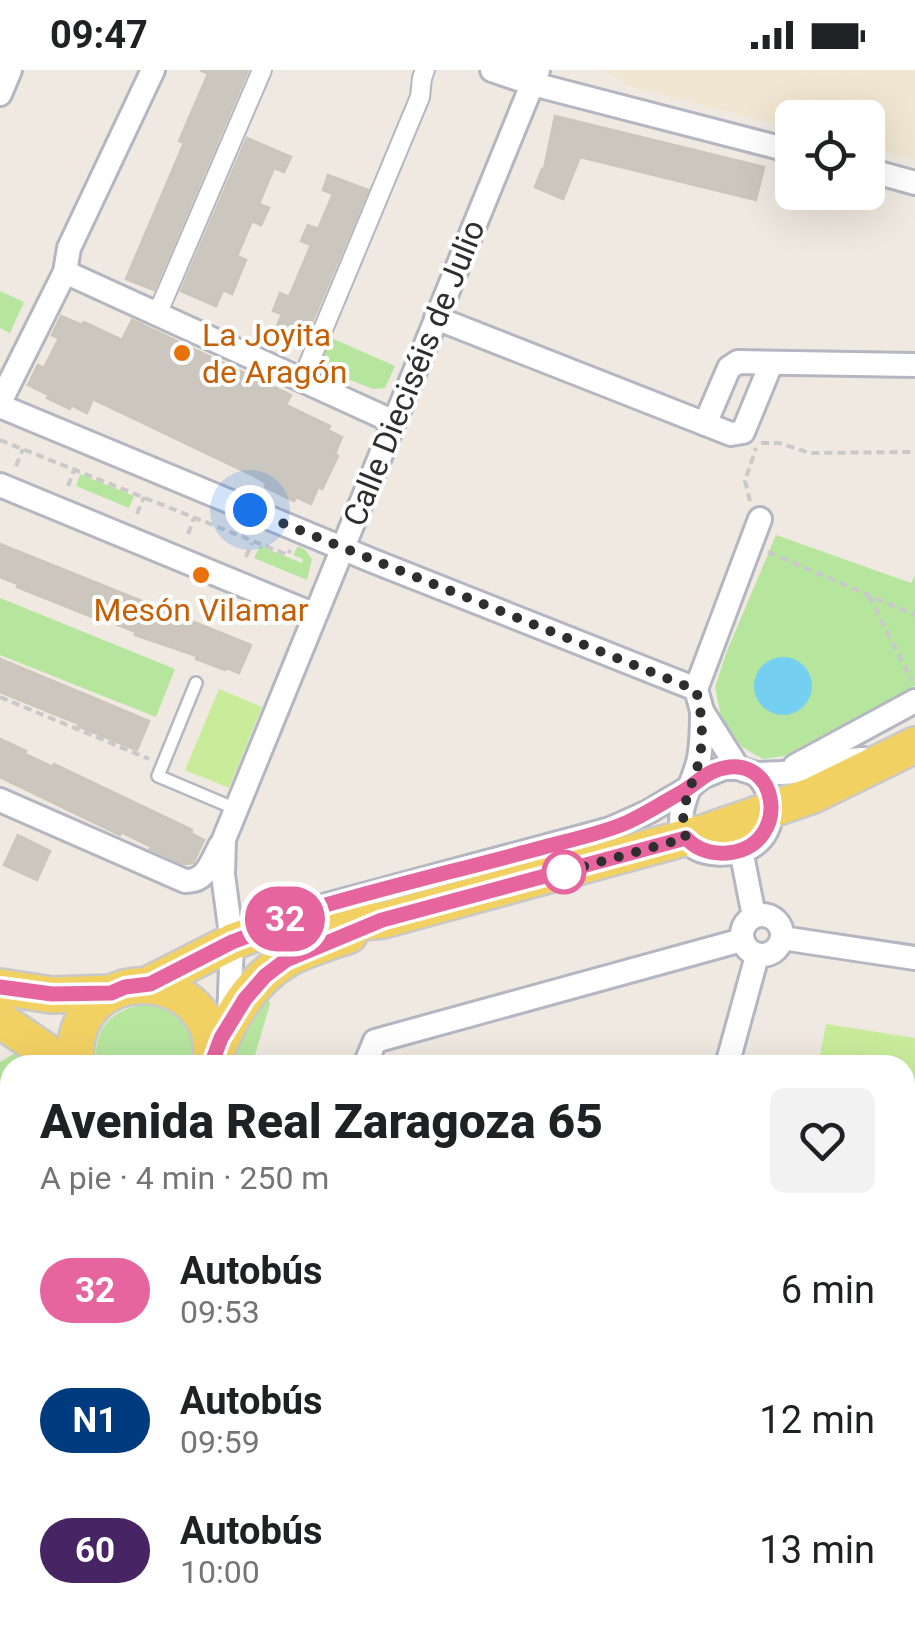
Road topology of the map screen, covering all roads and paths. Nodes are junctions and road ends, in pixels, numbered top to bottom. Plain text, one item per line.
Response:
1 (10, 70) edge
2 (153, 70) edge
3 (262, 70) edge
4 (425, 70) edge
5 (499, 71) edge
6 (535, 77) edge
7 (0, 94) edge
8 (775, 146) edge
9 (885, 175) edge
10 (915, 183) edge
11 (65, 272) junction
12 (154, 312) junction
13 (436, 318) junction
14 (771, 364) junction
15 (915, 365) edge
16 (302, 380) junction
17 (0, 404) edge
18 (394, 422) junction
19 (705, 424) junction
20 (750, 439) junction
21 (0, 440) edge
22 (23, 449) junction
23 (915, 452) edge
24 (16, 466) dead end
25 (74, 470) junction
26 (0, 484) edge
27 (68, 486) dead end
28 (144, 497) junction
29 (137, 514) dead end
30 (194, 518) junction
31 (760, 518) joint
32 (188, 534) dead end
33 (253, 541) junction
34 (294, 542) dead end
35 (750, 544) junction
36 (343, 548) junction
37 (246, 557) dead end
38 (869, 596) junction
39 (915, 615) edge
40 (315, 616) junction
41 (196, 682) dead end
42 (915, 687) edge
43 (0, 697) edge
44 (699, 700) junction
45 (915, 702) edge
46 (905, 750) edge
47 (163, 764) junction
48 (747, 771) junction
49 (781, 773) junction
50 (690, 788) junction
51 (0, 800) edge
52 (236, 809) junction
53 (772, 809) junction
54 (686, 838) junction
55 (224, 839) junction
56 (741, 850) junction
57 (754, 916) junction
58 (382, 920) junction
59 (275, 926) junction
60 (782, 938) junction
61 (232, 942) junction
62 (750, 948) junction
63 (915, 958) edge
64 (150, 984) junction
65 (111, 993) junction
66 (1, 1013) edge
67 (228, 1023) junction
68 (54, 1055) edge
69 (76, 1055) edge
70 (211, 1055) edge
71 (215, 1055) edge
72 (369, 1055) edge
73 (730, 1055) edge

1 - 7 street
2 - 11 street
3 - 12 street
4 - 16 street
5 - 6 street
6 - 8 street
6 - 13 street, Calle Dieciséis de Julio
9 - 10 street
11 - 12 street
11 - 17 street
12 - 16 street
13 - 18 street, Calle Dieciséis de Julio
13 - 19 street
14 - 15 street
14 - 19 street
14 - 20 street
16 - 18 street
17 - 36 street
18 - 36 street, Calle Dieciséis de Julio
19 - 20 street
20 - 23 path
20 - 31 path
21 - 22 path
22 - 24 path
22 - 25 path
25 - 27 path
25 - 28 path
26 - 40 street
28 - 29 path
28 - 30 path
30 - 32 path
30 - 33 path
31 - 35 street
33 - 34 path
33 - 37 path
35 - 38 path
35 - 44 street
36 - 40 street, Calle Dieciséis de Julio
36 - 44 street
38 - 39 path
38 - 42 path
40 - 52 street, Calle Dieciséis de Julio
41 - 47 lane
43 - 47 path
44 - 48 street
44 - 50 street
45 - 49 street
46 - 49 street
46 - 53 main road
47 - 52 lane
48 - 49 street
48 - 50 street
48 - 53 street
50 - 54 street
50 - 59 street
51 - 55 street
52 - 55 street, Calle Dieciséis de Julio
53 - 54 main road
53 - 56 street
54 - 56 street
54 - 58 main road
55 - 61 street, Calle Dieciséis de Julio
56 - 57 street
57 - 60 street
57 - 62 street
58 - 59 main road
58 - 67 main road
59 - 61 main road
60 - 62 street
60 - 63 street
61 - 64 main road
61 - 67 street, Calle Dieciséis de Julio
62 - 72 street
62 - 73 street
64 - 65 main road
64 - 70 main road
65 - 66 main road
65 - 69 main road
66 - 68 main road
67 - 71 main road

